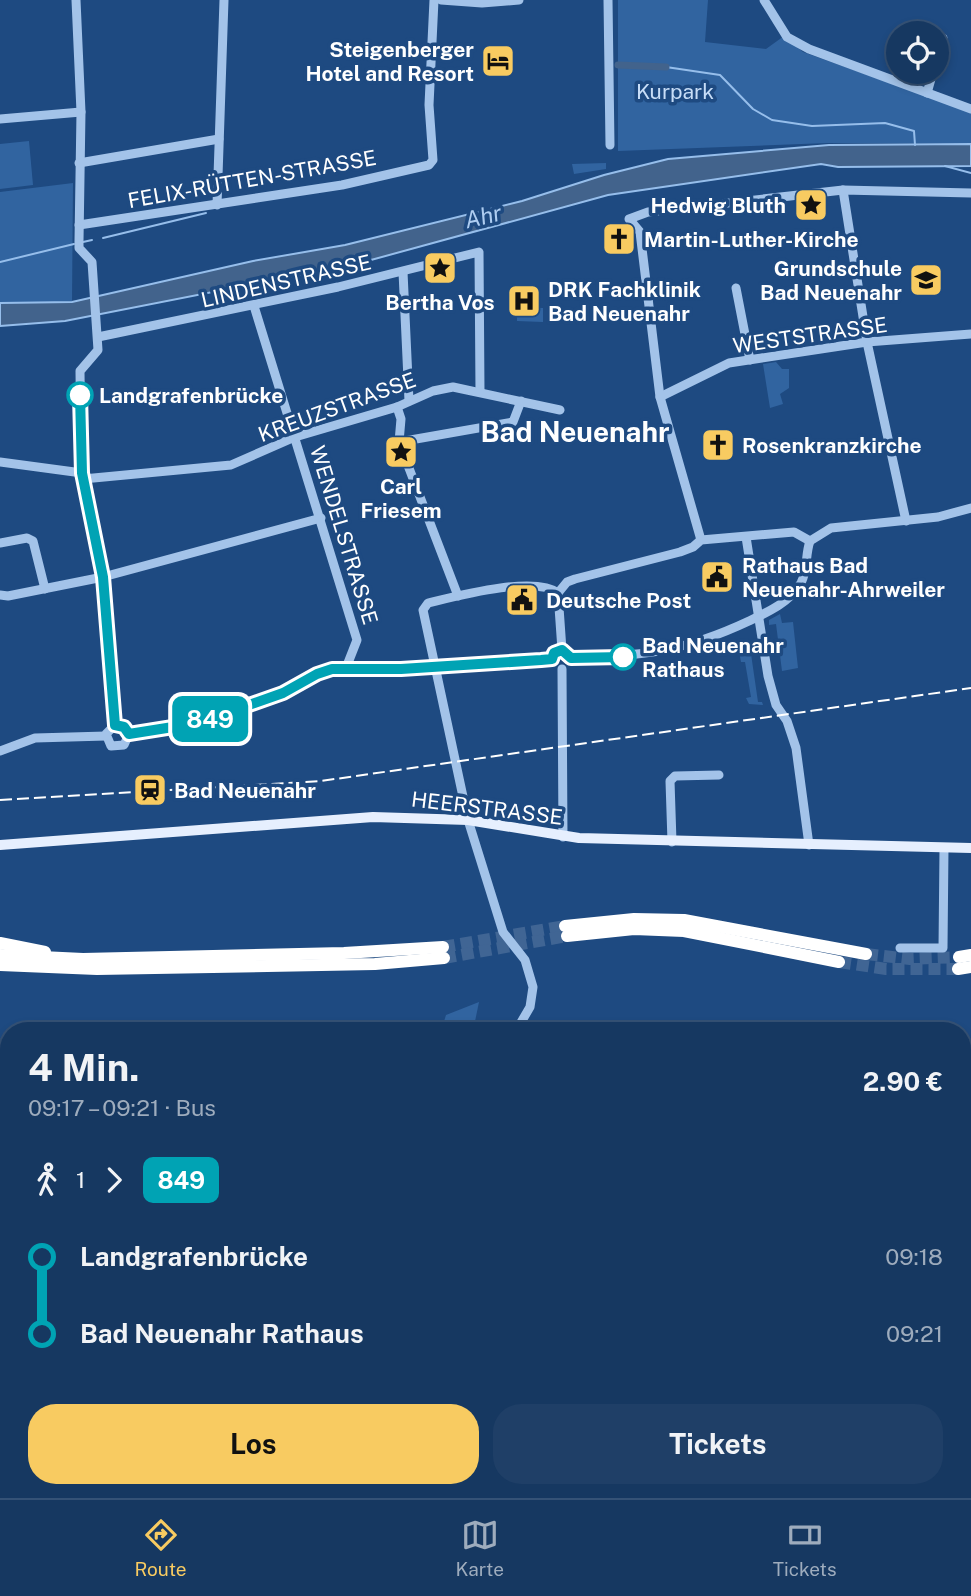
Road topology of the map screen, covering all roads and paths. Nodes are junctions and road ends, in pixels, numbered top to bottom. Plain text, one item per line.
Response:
1 (76, 0) edge
2 (224, 0) edge
3 (435, 0) edge
4 (441, 0) edge
5 (458, 0) edge
6 (519, 0) edge
7 (608, 0) edge
8 (764, 0) edge
9 (930, 84) edge
10 (927, 93) junction
11 (971, 109) edge
12 (80, 112) junction
13 (0, 119) edge
14 (219, 139) junction
15 (610, 145) dead end
16 (79, 163) junction
17 (843, 190) junction
18 (971, 193) edge
19 (217, 205) junction
20 (79, 225) junction
21 (403, 272) junction
22 (736, 288) dead end
23 (254, 306) junction
24 (98, 331) junction
25 (971, 334) edge
26 (867, 342) junction
27 (750, 359) junction
28 (480, 392) junction
29 (660, 397) junction
30 (409, 401) junction
31 (521, 401) junction
32 (397, 407) junction
33 (560, 410) dead end
34 (295, 436) junction
35 (399, 442) junction
36 (0, 462) edge
37 (82, 476) junction
38 (971, 508) edge
39 (321, 518) junction
40 (906, 522) junction
41 (746, 537) junction
42 (701, 540) junction
43 (810, 541) junction
44 (0, 543) edge
45 (103, 577) junction
46 (45, 589) junction
47 (558, 593) junction
48 (0, 595) edge
49 (458, 596) junction
50 (759, 617) junction
51 (562, 650) junction
52 (571, 658) junction
53 (552, 659) junction
54 (433, 667) junction
55 (346, 668) junction
56 (562, 669) junction
57 (115, 725) junction
58 (129, 734) junction
59 (106, 736) junction
60 (0, 751) edge
61 (719, 775) dead end
62 (468, 820) junction
63 (563, 837) junction
64 (672, 842) junction
65 (0, 845) edge
66 (809, 845) junction
67 (944, 848) junction
68 (971, 848) edge
69 (0, 943) edge
70 (900, 948) dead end
71 (866, 954) tunnel mouth
72 (0, 955) edge
73 (83, 960) junction
74 (839, 962) tunnel mouth
75 (0, 965) edge
76 (521, 1022) edge

1 - 12 street
2 - 14 street
3 - 19 street, FELIX-RÜTTEN-STRASSE
4 - 5 street
5 - 6 street
7 - 15 street
8 - 10 street
9 - 10 street
10 - 11 street
12 - 13 street
12 - 16 street
14 - 16 street
14 - 19 street
16 - 20 street
17 - 18 street
17 - 26 street
17 - 29 street
19 - 20 street, FELIX-RÜTTEN-STRASSE
20 - 24 street
21 - 23 street, LINDENSTRASSE
21 - 28 street, LINDENSTRASSE
21 - 30 street
22 - 27 street
23 - 24 street, LINDENSTRASSE
23 - 34 street, WENDELSTRASSE
24 - 37 street
25 - 26 street, WESTSTRASSE
26 - 27 street, WESTSTRASSE
26 - 40 street
27 - 29 street, WESTSTRASSE
28 - 30 street, KREUZSTRASSE
28 - 31 street, KREUZSTRASSE
29 - 42 street
30 - 32 street, KREUZSTRASSE
31 - 33 street, KREUZSTRASSE
31 - 35 street
32 - 34 street, KREUZSTRASSE
32 - 35 street
34 - 37 street, KREUZSTRASSE
34 - 39 street, WENDELSTRASSE
35 - 49 street
36 - 37 street, KREUZSTRASSE
37 - 45 street
38 - 40 street
39 - 45 street
39 - 55 street, WENDELSTRASSE
40 - 43 street
41 - 42 street
41 - 43 street
41 - 50 street
42 - 47 street
43 - 50 street
44 - 46 street
45 - 46 street
45 - 57 street
46 - 48 street
47 - 49 street
47 - 51 street
49 - 54 street
50 - 52 street
50 - 66 street
51 - 52 street
51 - 53 street
52 - 56 street
53 - 54 street
53 - 56 street
54 - 55 street
54 - 62 street
55 - 58 street
56 - 63 street
57 - 58 street
57 - 59 street
58 - 59 street
59 - 60 street
61 - 64 street
62 - 63 main road, HEERSTRASSE
62 - 65 main road, HEERSTRASSE
62 - 76 street
63 - 64 main road, HEERSTRASSE
64 - 66 main road, HEERSTRASSE
66 - 67 main road, HEERSTRASSE
67 - 68 main road, HEERSTRASSE
67 - 70 street
69 - 73 highway
71 - 74 highway
72 - 73 highway
73 - 75 highway

